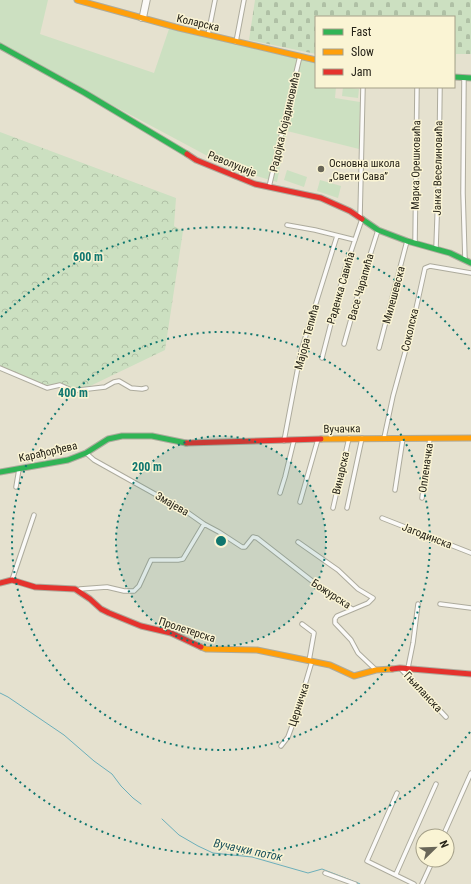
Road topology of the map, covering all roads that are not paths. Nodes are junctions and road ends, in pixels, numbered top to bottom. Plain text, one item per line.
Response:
1 (77, 0) edge
2 (145, 0) edge
3 (148, 0) edge
4 (215, 0) edge
5 (244, 0) edge
6 (94, 2) edge
7 (143, 19) junction
8 (208, 35) junction
9 (236, 42) junction
10 (0, 46) edge
11 (300, 56) junction
12 (315, 60) edge
13 (455, 77) edge
14 (464, 78) junction
15 (471, 78) edge
16 (363, 88) edge
17 (418, 88) edge
18 (440, 88) edge
19 (270, 187) junction
20 (361, 218) junction
21 (287, 225) dead end
22 (378, 230) junction
23 (337, 236) junction
24 (355, 240) junction
25 (407, 242) junction
26 (416, 244) junction
27 (436, 248) junction
28 (465, 260) junction
29 (471, 263) edge
30 (471, 273) edge
31 (344, 344) dead end
32 (379, 348) dead end
33 (322, 358) dead end
34 (0, 368) edge
35 (146, 388) dead end
36 (349, 438) junction
37 (362, 438) junction
38 (384, 438) junction
39 (403, 438) junction
40 (430, 438) junction
41 (471, 438) edge
42 (318, 439) junction
43 (294, 440) junction
44 (284, 441) junction
45 (214, 443) joint
46 (86, 453) junction
47 (19, 469) junction
48 (0, 472) edge
49 (16, 487) dead end
50 (395, 490) dead end
51 (280, 493) dead end
52 (422, 498) dead end
53 (300, 502) dead end
54 (333, 508) dead end
55 (348, 508) dead end
56 (34, 515) dead end
57 (382, 518) dead end
58 (204, 524) junction
59 (255, 537) joint
60 (298, 542) dead end
61 (471, 553) edge
62 (12, 580) junction
63 (0, 583) edge
64 (78, 591) junction
65 (418, 604) dead end
66 (440, 604) dead end
67 (471, 608) edge
68 (352, 609) junction
69 (302, 624) dead end
70 (311, 661) junction
71 (400, 668) junction
72 (408, 668) junction
73 (376, 670) junction
74 (471, 674) edge
75 (446, 717) dead end
76 (281, 746) dead end
77 (471, 773) edge
78 (436, 784) dead end
79 (397, 793) dead end
80 (447, 828) edge
81 (429, 868) edge
82 (325, 873) dead end
83 (396, 874) junction
84 (355, 884) edge
85 (414, 884) edge
86 (422, 884) edge

1 - 6 street, Коларска
2 - 7 street
3 - 7 street
4 - 8 street
5 - 9 street
6 - 7 street, Коларска
7 - 8 street, Коларска
8 - 9 street, Коларска
9 - 11 street, Коларска
10 - 19 street, Револуције
11 - 12 street, Коларска
11 - 19 street, Радојка Којадиновића
13 - 14 street
14 - 15 street
14 - 28 street
16 - 20 street, Раденка Савића
17 - 26 street, Марка Орешковића
18 - 27 street, Јанка Веселиновића
19 - 20 street, Револуције
20 - 22 street, Револуције
20 - 24 street, Раденка Савића
21 - 23 street
22 - 25 street, Револуције
22 - 31 street, Васе Чарапића
23 - 24 street
23 - 44 street, Мајора Тепића
24 - 33 street, Раденка Савића
25 - 26 street, Револуције
25 - 32 street, Милешевска
26 - 27 street, Револуције
27 - 28 street, Револуције
28 - 29 street, Револуције
30 - 38 street, Соколска
34 - 35 street
36 - 37 street, Вучачка
36 - 42 street, Вучачка
36 - 54 street, Винарска
37 - 38 street, Вучачка
37 - 55 street
38 - 39 street, Вучачка
39 - 40 street, Вучачка
39 - 50 street
40 - 41 street, Вучачка
40 - 52 street, Опленачка
42 - 43 street, Вучачка
42 - 53 street
43 - 44 street, Вучачка
43 - 51 street
44 - 45 street, Вучачка
45 - 46 street, Карађорђева
46 - 47 street, Карађорђева
46 - 58 street, Змајева
47 - 48 street, Карађорђева
47 - 49 street
56 - 62 street
57 - 61 street, Јагодинска
58 - 59 street, Змајева
58 - 64 street
59 - 68 street, Божурска
60 - 68 street, Божурска
62 - 63 street
62 - 64 street, Пролетерска
64 - 70 street, Пролетерска
65 - 72 street
66 - 67 street
68 - 73 street
69 - 70 street, Церничка
70 - 73 street, Пролетерска
70 - 76 street, Церничка
71 - 72 street, Пролетерска
71 - 73 street, Пролетерска
71 - 75 street, Гњиланска
72 - 74 street, Пролетерска
77 - 80 street
78 - 83 street
79 - 83 street
81 - 86 street
82 - 84 street
83 - 85 street

